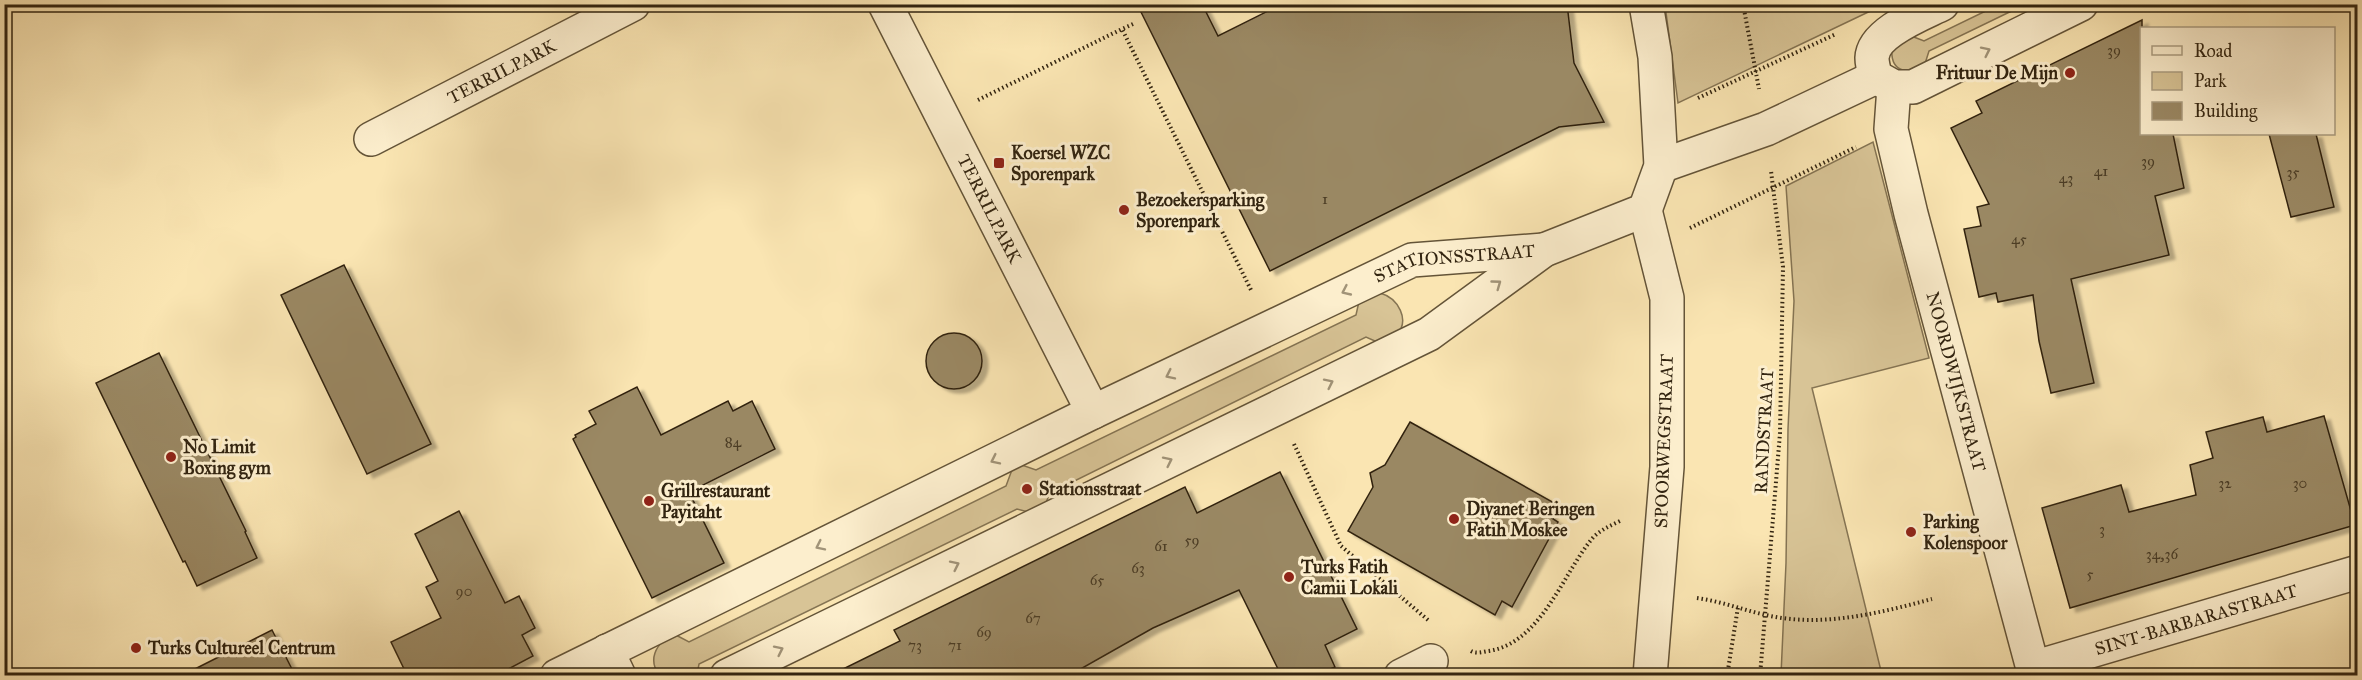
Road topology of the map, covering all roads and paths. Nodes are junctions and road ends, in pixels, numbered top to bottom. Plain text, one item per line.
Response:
1 (633, 4) edge
2 (885, 4) edge
3 (1646, 4) edge
4 (1743, 4) edge
5 (1942, 4) edge
6 (2081, 4) edge
7 (1132, 24) dead end
8 (1122, 29) junction
9 (1891, 30) junction
10 (1756, 72) junction
11 (1885, 82) junction
12 (1659, 115) junction
13 (942, 117) junction
14 (1892, 129) junction
15 (371, 138) dead end
16 (1661, 166) junction
17 (1773, 187) junction
18 (1645, 210) junction
19 (1654, 246) junction
20 (1544, 249) junction
21 (1270, 327) junction
22 (1277, 408) junction
23 (1093, 412) junction
24 (1664, 501) junction
25 (2358, 572) edge
26 (1932, 599) dead end
27 (1715, 600) dead end
28 (1738, 607) junction
29 (1764, 614) junction
30 (1434, 625) dead end
31 (1467, 649) dead end
32 (1431, 661) dead end
33 (613, 663) edge
34 (2034, 672) edge
35 (557, 675) edge
36 (727, 675) edge
37 (1401, 675) edge
38 (1650, 675) edge
39 (1727, 675) edge
40 (1760, 675) edge

1 - 15 street, TERRILPARK
2 - 13 street, TERRILPARK
3 - 12 street
4 - 10 path
5 - 9 street
11 -> 6 street
7 - 8 path
8 - 13 path
8 - 21 path
9 - 10 path
9 - 11 street
10 - 12 path
11 - 14 street, NOORDWIJKSTRAAT
11 - 16 street
12 - 16 street
13 - 23 street, TERRILPARK
14 - 17 path
14 - 34 street, NOORDWIJKSTRAAT
16 - 18 street
17 - 19 path
17 - 29 path, RANDSTRAAT
18 - 19 street, SPOORWEGSTRAAT
18 - 20 street, STATIONSSTRAAT
19 - 24 street, SPOORWEGSTRAAT
20 -> 21 street, STATIONSSTRAAT
22 -> 20 street, STATIONSSTRAAT
21 -> 23 street, STATIONSSTRAAT
22 - 30 path
36 -> 22 street, STATIONSSTRAAT
23 -> 33 street, STATIONSSTRAAT
24 - 31 path
24 - 38 street, SPOORWEGSTRAAT
25 - 34 street, SINT-BARBARASTRAAT
26 - 29 path
27 - 28 path
28 - 29 path
28 - 39 path
29 - 40 path, RANDSTRAAT
32 - 37 street
33 - 35 street, STATIONSSTRAAT

